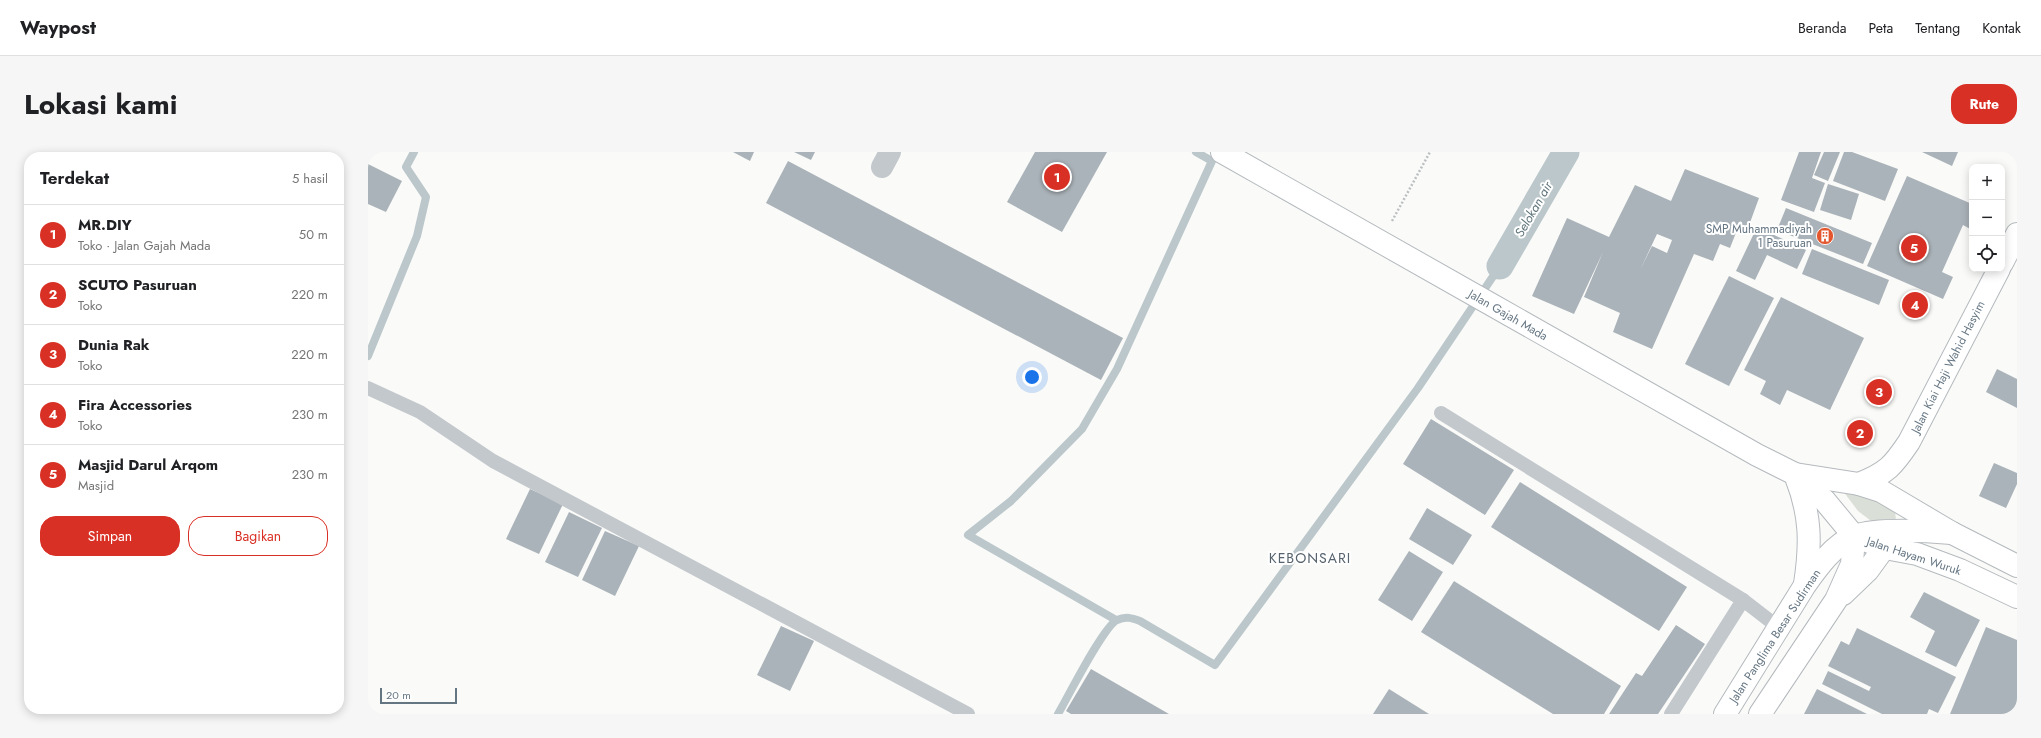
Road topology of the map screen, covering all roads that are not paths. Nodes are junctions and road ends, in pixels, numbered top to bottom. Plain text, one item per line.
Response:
1 (1222, 152) edge
2 (2017, 234) edge
3 (2005, 257) edge
4 (1997, 272) edge
5 (368, 388) edge
6 (1441, 413) dead end
7 (1895, 464) junction
8 (1795, 474) junction
9 (1859, 484) junction
10 (1896, 500) junction
11 (1952, 533) junction
12 (1854, 536) junction
13 (1890, 540) junction
14 (2017, 566) edge
15 (1805, 585) junction
16 (2017, 597) edge
17 (1744, 600) junction
18 (1836, 600) junction
19 (1778, 627) junction
20 (968, 714) edge
21 (1670, 714) edge
22 (1725, 714) edge
23 (1760, 714) edge

1 - 8 main road, Jalan Gajah Mada
2 - 3 main road
4 - 7 main road, Jalan Kiai Haji Wahid Hasyim
5 - 20 lane
6 - 17 lane
7 - 9 main road
7 - 10 main road
8 - 9 main road
8 - 12 main road
8 - 15 main road
9 - 10 main road
10 - 11 main road
10 - 13 main road
11 - 13 main road
11 - 14 main road
12 - 13 main road
12 - 15 main road, Jalan Panglima Besar Sudirman
12 - 18 main road
13 - 16 main road, Jalan Hayam Wuruk
13 - 18 main road
15 - 19 main road, Jalan Panglima Besar Sudirman
17 - 19 lane
17 - 21 lane
18 - 23 main road
19 - 22 main road, Jalan Panglima Besar Sudirman

